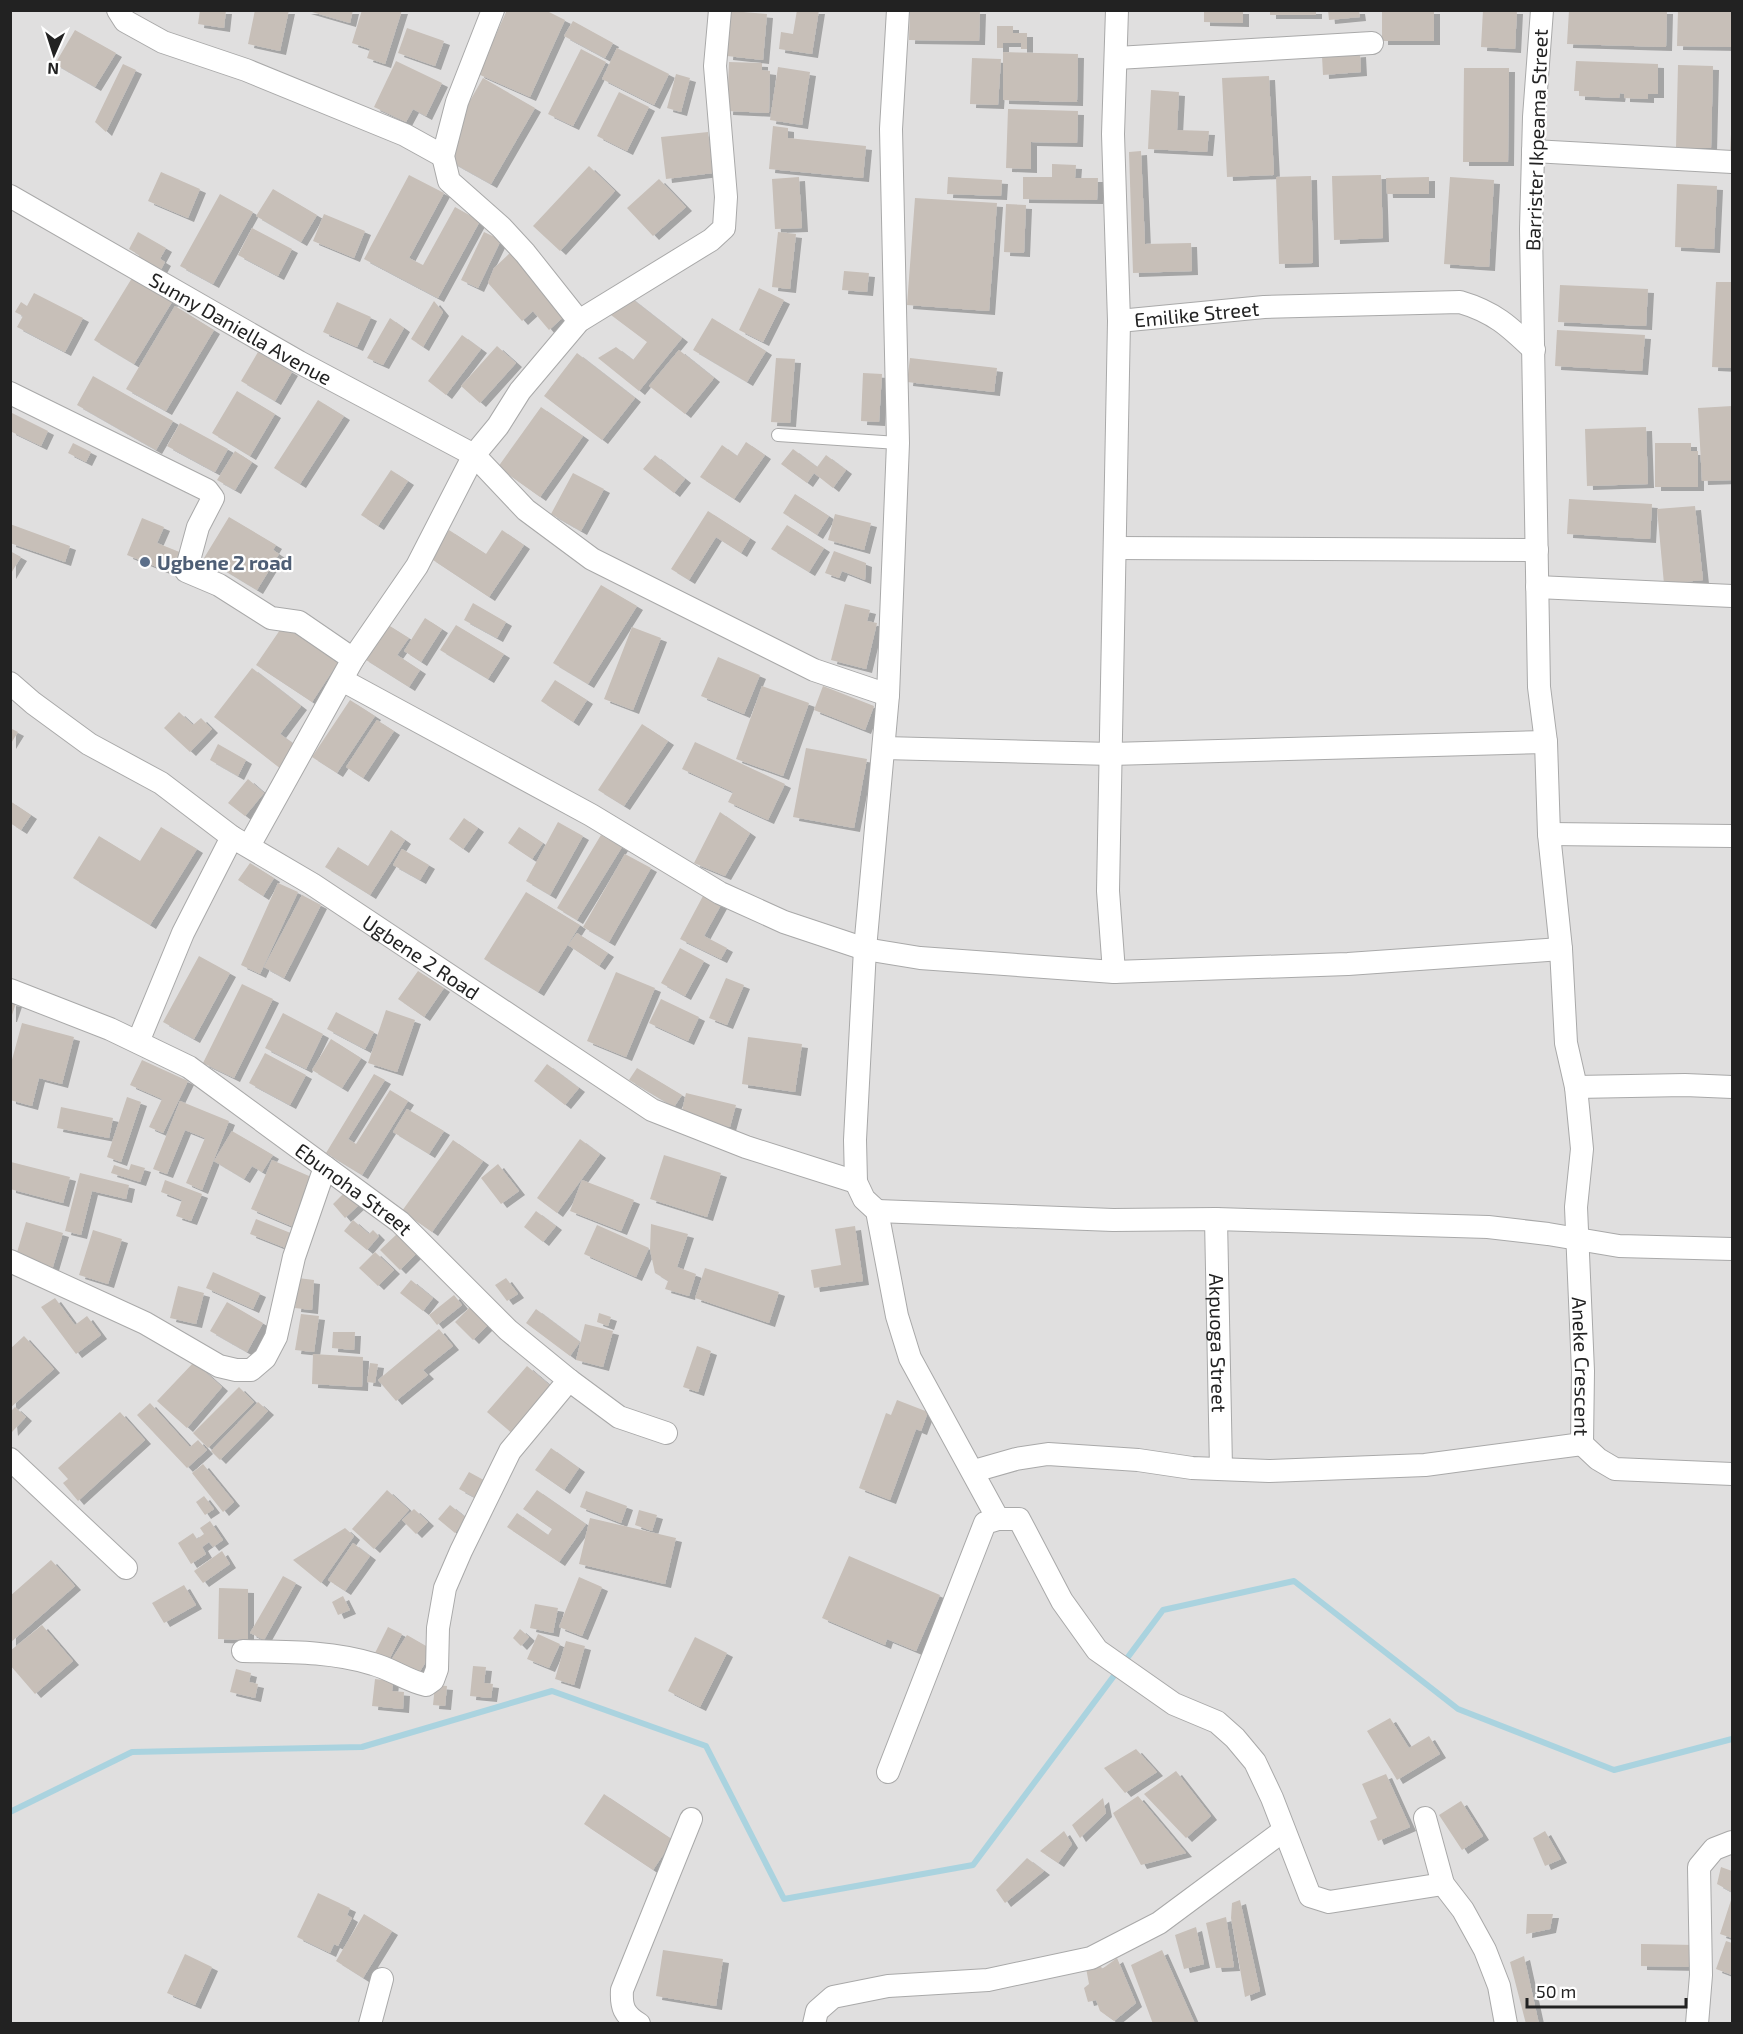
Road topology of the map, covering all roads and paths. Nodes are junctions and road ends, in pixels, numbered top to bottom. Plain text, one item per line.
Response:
1 (118, 10) edge
2 (493, 10) edge
3 (720, 10) edge
4 (898, 10) edge
5 (1117, 10) edge
6 (1542, 10) edge
7 (1372, 43) dead end
8 (1116, 58) junction
9 (1533, 151) junction
10 (443, 156) junction
11 (1732, 162) edge
12 (10, 196) edge
13 (579, 321) junction
14 (1119, 321) junction
15 (1534, 350) junction
16 (10, 393) edge
17 (778, 435) dead end
18 (898, 443) junction
19 (474, 455) junction
20 (1116, 548) junction
21 (1537, 550) junction
22 (1536, 587) junction
23 (1732, 596) edge
24 (353, 659) junction
25 (342, 680) junction
26 (10, 684) edge
27 (888, 695) junction
28 (1546, 742) junction
29 (884, 748) junction
30 (1111, 754) junction
31 (1548, 834) junction
32 (1732, 836) edge
33 (241, 842) junction
34 (865, 949) junction
35 (1561, 949) junction
36 (1114, 972) junction
37 (10, 990) edge
38 (138, 1042) junction
39 (1576, 1087) junction
40 (1732, 1087) edge
41 (325, 1167) junction
42 (856, 1182) junction
43 (877, 1211) junction
44 (1216, 1219) junction
45 (1579, 1239) junction
46 (1732, 1249) edge
47 (10, 1261) edge
48 (569, 1380) junction
49 (666, 1433) dead end
50 (1582, 1444) junction
51 (10, 1459) edge
52 (1221, 1468) junction
53 (974, 1471) junction
54 (1732, 1474) edge
55 (999, 1519) junction
56 (126, 1568) dead end
57 (243, 1651) dead end
58 (888, 1772) dead end
59 (1425, 1818) dead end
60 (691, 1819) dead end
61 (1283, 1831) junction
62 (1732, 1842) edge
63 (1443, 1884) junction
64 (382, 1978) dead end
65 (370, 2024) edge
66 (639, 2024) edge
67 (813, 2024) edge
68 (1506, 2024) edge
69 (1697, 2024) edge

1 - 10 street
2 - 10 street
3 - 13 street
4 - 18 street
5 - 8 street, Emilike Street
6 - 9 street, Barrister Ikpeama Street
7 - 8 street
8 - 14 street, Emilike Street
9 - 11 street
9 - 15 street, Barrister Ikpeama Street
10 - 13 street
12 - 19 street, Sunny Daniella Avenue
13 - 19 street
14 - 15 street, Emilike Street
14 - 20 street
15 - 21 street
16 - 24 street
17 - 18 lane
18 - 27 street
19 - 24 street
19 - 27 street, Sunny Daniella Avenue
20 - 21 street
20 - 30 street
21 - 22 street, Aneke Crescent
22 - 23 street
22 - 28 street, Aneke Crescent
24 - 25 street
25 - 33 street
25 - 34 street
26 - 33 street, Ugbene 2 Road
27 - 29 street
28 - 30 street
28 - 31 street, Aneke Crescent
29 - 30 street
29 - 34 street
30 - 36 street
31 - 32 street
31 - 35 street, Aneke Crescent
33 - 38 street
33 - 42 street, Ugbene 2 Road
34 - 36 street
34 - 42 street
35 - 36 street
35 - 39 street, Aneke Crescent
37 - 38 street, Ebunoha Street
38 - 41 street, Ebunoha Street
39 - 40 street
39 - 45 street, Aneke Crescent
41 - 47 street
41 - 48 street, Ebunoha Street
42 - 43 street
43 - 44 street
43 - 53 street
44 - 45 street
44 - 52 street, Akpuoga Street
45 - 46 street
45 - 50 street, Aneke Crescent
48 - 49 street, Ebunoha Street
48 - 57 street
50 - 52 street
50 - 54 street, Aneke Crescent
51 - 56 street
52 - 53 street
53 - 55 street
55 - 58 street
55 - 61 street
59 - 63 street
60 - 66 street
61 - 63 street
61 - 67 street
62 - 69 street
63 - 68 street
64 - 65 street

